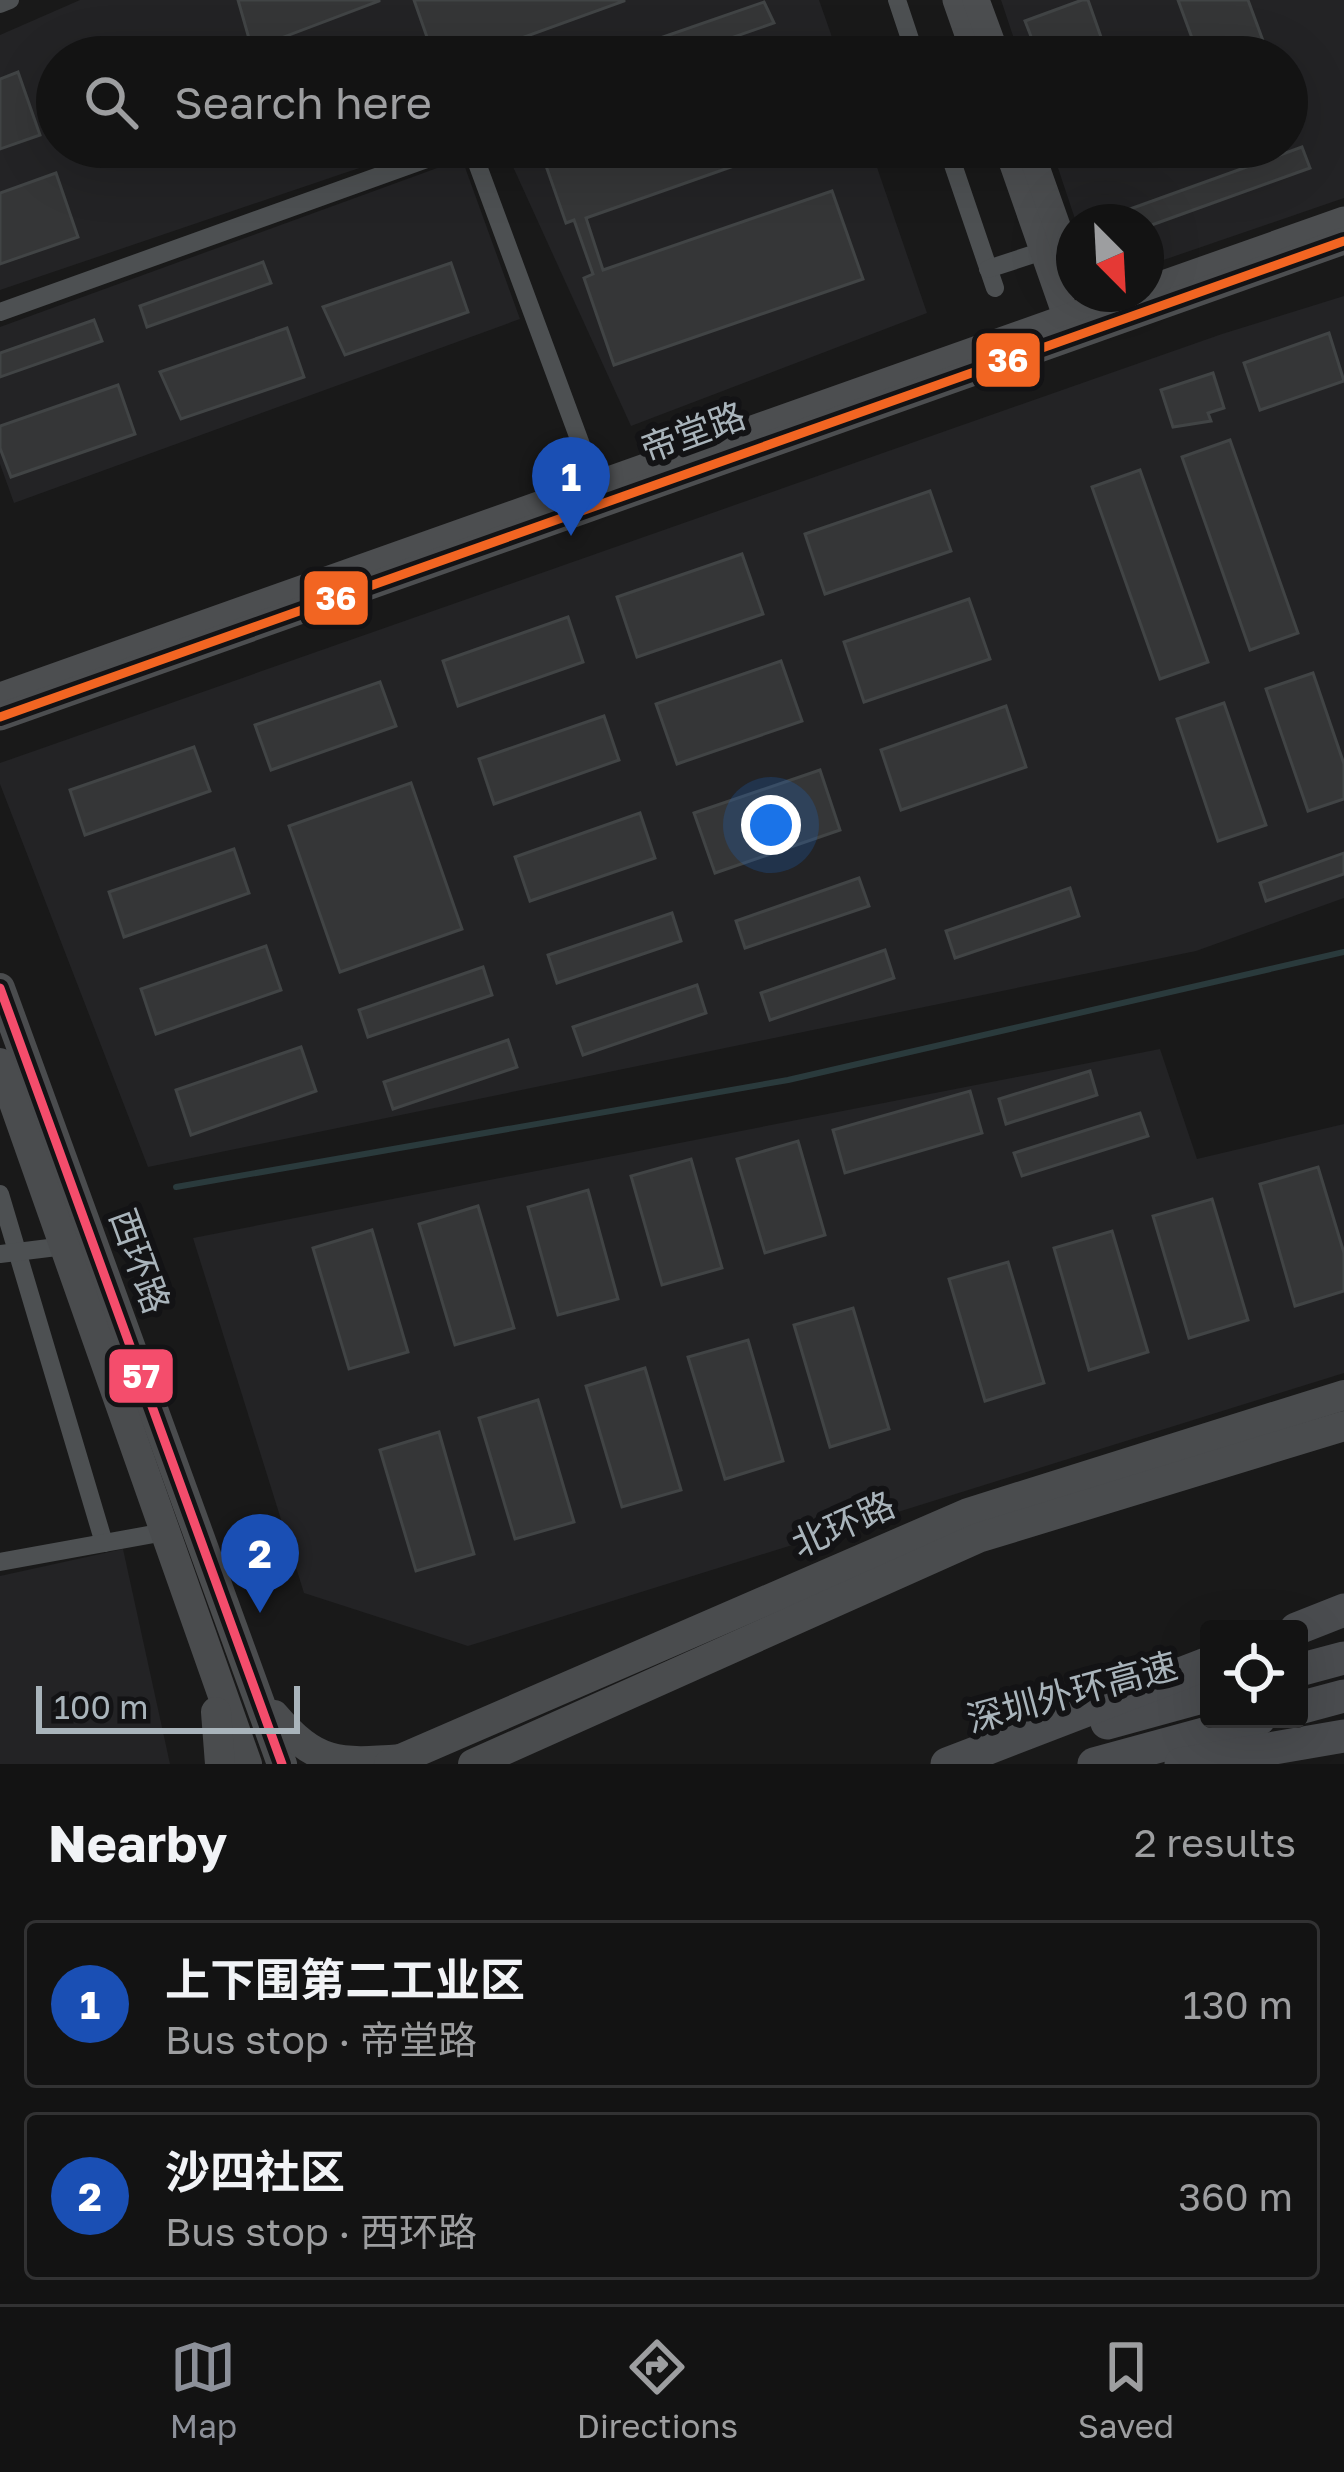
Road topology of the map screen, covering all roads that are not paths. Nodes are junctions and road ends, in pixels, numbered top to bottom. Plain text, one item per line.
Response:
1 (10, 0) edge
2 (897, 0) edge
3 (956, 0) edge
4 (976, 0) edge
5 (0, 4) edge
6 (909, 36) edge
7 (969, 36) edge
8 (989, 36) edge
9 (401, 168) edge
10 (480, 168) edge
11 (954, 168) edge
12 (1014, 168) edge
13 (1036, 168) edge
14 (1344, 220) edge
15 (1056, 223) edge
16 (1344, 241) edge
17 (1043, 251) junction
18 (1164, 284) edge
19 (0, 312) edge
20 (1080, 317) edge
21 (600, 494) junction
22 (0, 696) edge
23 (0, 717) edge
24 (0, 988) edge
25 (0, 1063) edge
26 (0, 1194) edge
27 (65, 1246) junction
28 (10, 1253) edge
29 (1344, 1395) edge
30 (1344, 1426) edge
31 (165, 1532) junction
32 (104, 1543) junction
33 (0, 1562) edge
34 (1344, 1610) edge
35 (1308, 1624) edge
36 (1344, 1658) edge
37 (212, 1664) junction
38 (1200, 1667) edge
39 (1308, 1668) edge
40 (252, 1682) junction
41 (1344, 1696) edge
42 (1200, 1697) edge
43 (1308, 1706) edge
44 (1225, 1728) edge
45 (1344, 1736) edge
46 (396, 1761) edge
47 (220, 1764) edge
48 (247, 1764) edge
49 (282, 1764) edge
50 (473, 1764) edge
51 (951, 1764) edge
52 (1094, 1764) edge
53 (1181, 1764) edge

1 - 5 street
2 - 6 street
3 - 7 street
4 - 8 street
9 - 19 street
10 - 21 street
11 - 17 street
12 - 17 street
13 - 15 street
14 - 18 street
16 - 20 street, 帝堂路
17 - 20 street
20 - 21 street, 帝堂路
21 - 22 street, 帝堂路
21 - 23 street, 帝堂路
24 - 40 main road, 西环路
25 - 27 main road, 西环路
26 - 28 street
27 - 28 street
27 - 31 main road, 西环路
28 - 32 street
29 - 46 main road, 北环路
30 - 50 main road, 北环路
31 - 32 street
31 - 37 main road, 西环路
32 - 33 street
34 - 35 highway
36 - 39 highway
37 - 47 main road
37 - 48 main road, 西环路
38 - 51 highway
40 - 46 main road, 北环路
40 - 49 main road, 西环路
41 - 43 highway
42 - 51 highway, 深圳外环高速
44 - 52 highway, 深圳外环高速
45 - 53 highway

